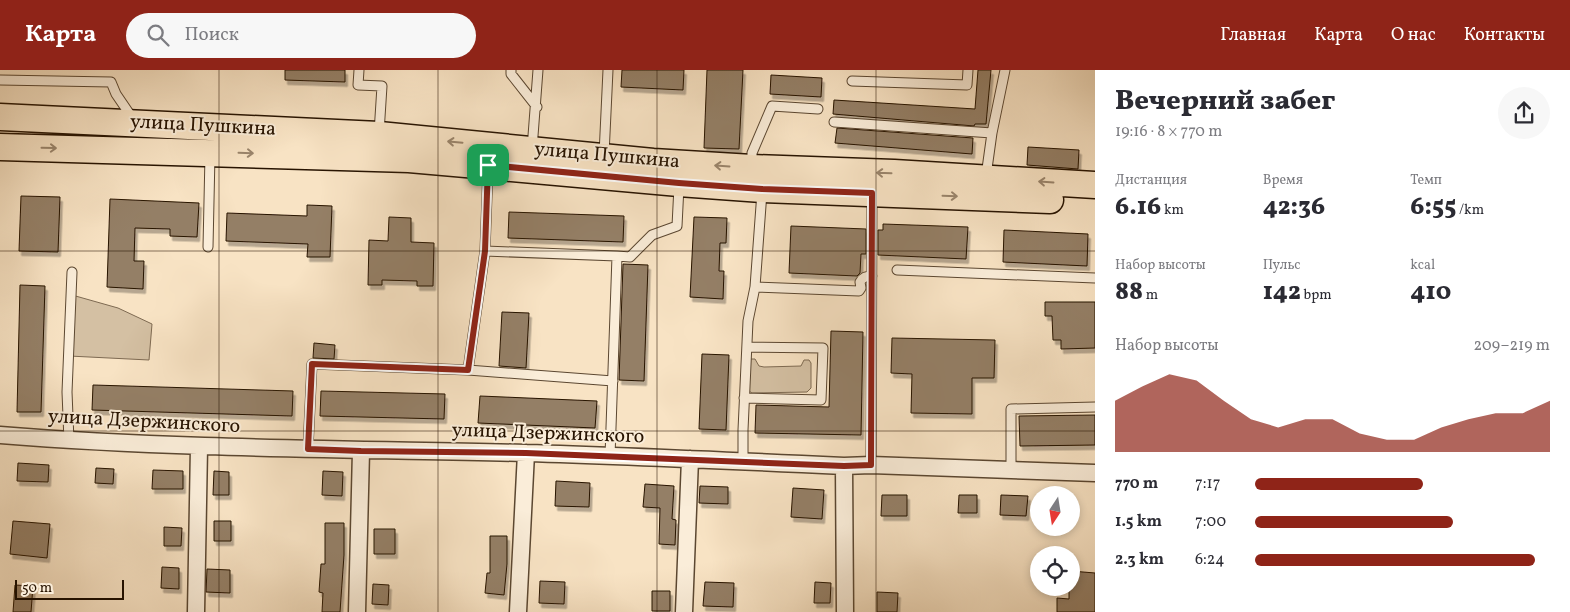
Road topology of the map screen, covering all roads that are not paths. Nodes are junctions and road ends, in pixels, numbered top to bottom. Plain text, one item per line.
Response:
1 (359, 70) edge
2 (511, 70) edge
3 (538, 70) edge
4 (608, 70) edge
5 (968, 70) edge
6 (1005, 70) edge
7 (0, 80) edge
8 (852, 81) dead end
9 (537, 107) junction
10 (818, 109) dead end
11 (0, 117) edge
12 (834, 122) dead end
13 (136, 123) junction
14 (992, 133) junction
15 (379, 135) junction
16 (0, 147) edge
17 (210, 152) junction
18 (604, 158) junction
19 (532, 159) junction
20 (488, 165) junction
21 (757, 178) junction
22 (986, 178) junction
23 (679, 183) junction
24 (1095, 185) edge
25 (872, 193) junction
26 (1095, 202) edge
27 (208, 247) dead end
28 (485, 251) junction
29 (617, 256) junction
30 (897, 270) dead end
31 (72, 272) dead end
32 (872, 276) junction
33 (1095, 278) edge
34 (755, 287) junction
35 (746, 347) junction
36 (468, 370) junction
37 (612, 381) junction
38 (744, 398) junction
39 (1095, 407) edge
40 (0, 435) edge
41 (69, 441) junction
42 (199, 447) junction
43 (308, 449) junction
44 (361, 451) junction
45 (526, 453) junction
46 (610, 456) junction
47 (690, 459) junction
48 (743, 461) junction
49 (871, 465) junction
50 (844, 466) junction
51 (1012, 470) junction
52 (1095, 473) edge
53 (196, 612) edge
54 (356, 612) edge
55 (518, 612) edge
56 (684, 612) edge
57 (845, 612) edge

1 - 15 lane
2 - 9 lane
3 - 9 lane
4 - 18 lane
5 - 8 lane
6 - 14 lane
7 - 13 lane
9 - 19 lane
10 - 21 lane
11 - 13 main road, улица Пушкина
12 - 14 lane
13 - 15 main road, улица Пушкина
14 - 22 lane
19 -> 15 main road, улица Пушкина
16 -> 17 main road, улица Пушкина
17 -> 20 main road, улица Пушкина
17 - 27 lane
18 - 19 main road, улица Пушкина
21 -> 18 main road, улица Пушкина
19 - 20 main road, улица Пушкина
19 - 23 main road, улица Пушкина
20 - 28 lane
22 -> 21 main road, улица Пушкина
21 - 23 main road, улица Пушкина
21 - 25 main road, улица Пушкина
21 - 34 lane
24 -> 22 main road, улица Пушкина
23 - 29 lane
25 -> 26 main road, улица Пушкина
25 - 32 lane
28 - 29 lane
28 - 36 lane
29 - 37 lane
30 - 33 lane
31 - 41 lane
32 - 34 lane
32 - 49 lane
34 - 35 lane
35 - 38 lane
35 - 38 lane
36 - 37 lane
36 - 43 lane
37 - 46 lane
38 - 48 lane
39 - 51 lane
40 - 41 street, улица Дзержинского
41 - 42 street, улица Дзержинского
42 - 43 street, улица Дзержинского
42 - 53 street
43 - 44 street, улица Дзержинского
44 - 45 street, улица Дзержинского
44 - 54 street
45 - 46 street, улица Дзержинского
45 - 55 street
46 - 47 street, улица Дзержинского
47 - 48 street, улица Дзержинского
47 - 56 street
48 - 50 street, улица Дзержинского
49 - 50 street, улица Дзержинского
49 - 51 street, улица Дзержинского
50 - 57 street
51 - 52 street, улица Дзержинского

